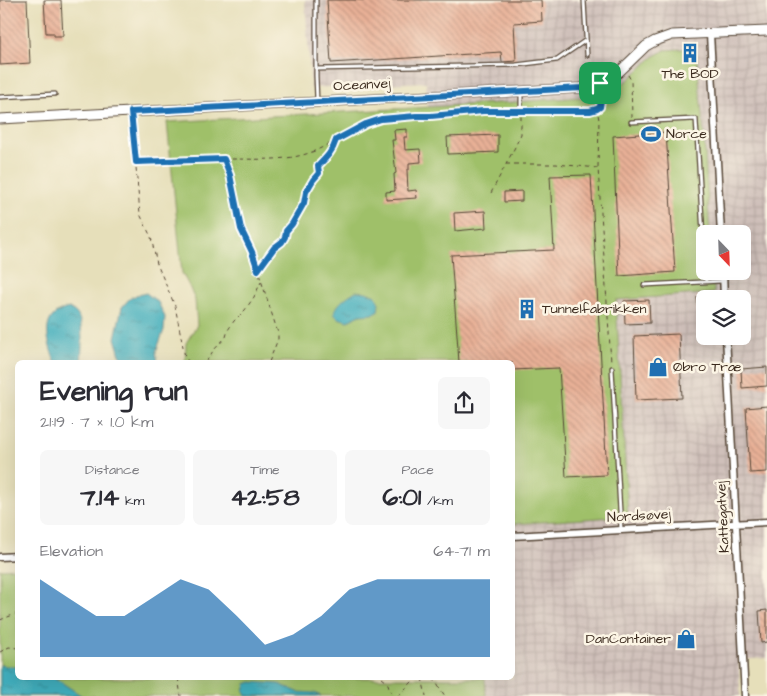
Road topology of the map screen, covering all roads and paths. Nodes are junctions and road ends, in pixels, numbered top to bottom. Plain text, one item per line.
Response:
1 (316, 0) edge
2 (584, 0) edge
3 (767, 31) edge
4 (710, 34) junction
5 (586, 40) junction
6 (587, 54) dead end
7 (623, 68) junction
8 (316, 69) junction
9 (600, 83) junction
10 (520, 91) junction
11 (55, 94) dead end
12 (0, 97) edge
13 (317, 102) junction
14 (597, 109) junction
15 (521, 110) junction
16 (131, 112) junction
17 (0, 118) edge
18 (632, 122) joint
19 (351, 131) joint
20 (336, 140) junction
21 (224, 159) junction
22 (136, 162) junction
23 (506, 164) junction
24 (598, 168) junction
25 (491, 193) dead end
26 (702, 225) edge
27 (720, 225) edge
28 (258, 270) junction
29 (723, 281) joint
30 (262, 282) junction
31 (706, 282) joint
32 (644, 285) dead end
33 (724, 290) edge
34 (726, 345) edge
35 (188, 360) edge
36 (207, 360) edge
37 (270, 360) edge
38 (612, 368) joint
39 (767, 522) edge
40 (736, 524) junction
41 (621, 530) junction
42 (515, 536) edge
43 (15, 556) edge
44 (0, 557) edge
45 (15, 615) edge
46 (0, 620) edge
47 (15, 647) edge
48 (0, 652) edge
49 (178, 680) edge
50 (385, 680) edge
51 (414, 680) edge
52 (422, 680) edge
53 (434, 680) edge
54 (182, 696) edge
55 (393, 696) edge
56 (398, 696) edge
57 (426, 696) edge
58 (445, 696) edge
59 (746, 696) edge

1 - 8 lane
2 - 5 lane
3 - 4 street, Oceanvej
4 - 7 street, Oceanvej
4 - 27 street
5 - 6 lane
5 - 8 lane
7 - 9 street, Oceanvej
7 - 18 path
8 - 13 lane
9 - 10 street, Oceanvej
9 - 14 lane
10 - 13 street, Oceanvej
10 - 15 lane
11 - 12 lane
13 - 16 street, Oceanvej
14 - 15 lane
14 - 24 path
15 - 19 lane
15 - 23 path
16 - 17 street, Oceanvej
16 - 22 path
18 - 26 lane
19 - 20 path
20 - 21 path
20 - 28 path
21 - 22 path
21 - 28 path
22 - 35 path
23 - 24 path
23 - 25 path
24 - 38 path
28 - 30 path
29 - 31 lane
29 - 33 street
30 - 36 path
30 - 37 path
31 - 32 lane
34 - 40 street, Kattegatvej
38 - 41 lane
39 - 40 street, Nordsøvej
40 - 41 street, Nordsøvej
40 - 59 street, Kattegatvej
41 - 42 street, Nordsøvej
43 - 44 street
45 - 46 path
47 - 48 path
49 - 54 path
50 - 55 path
51 - 56 path
52 - 57 path
53 - 58 path

